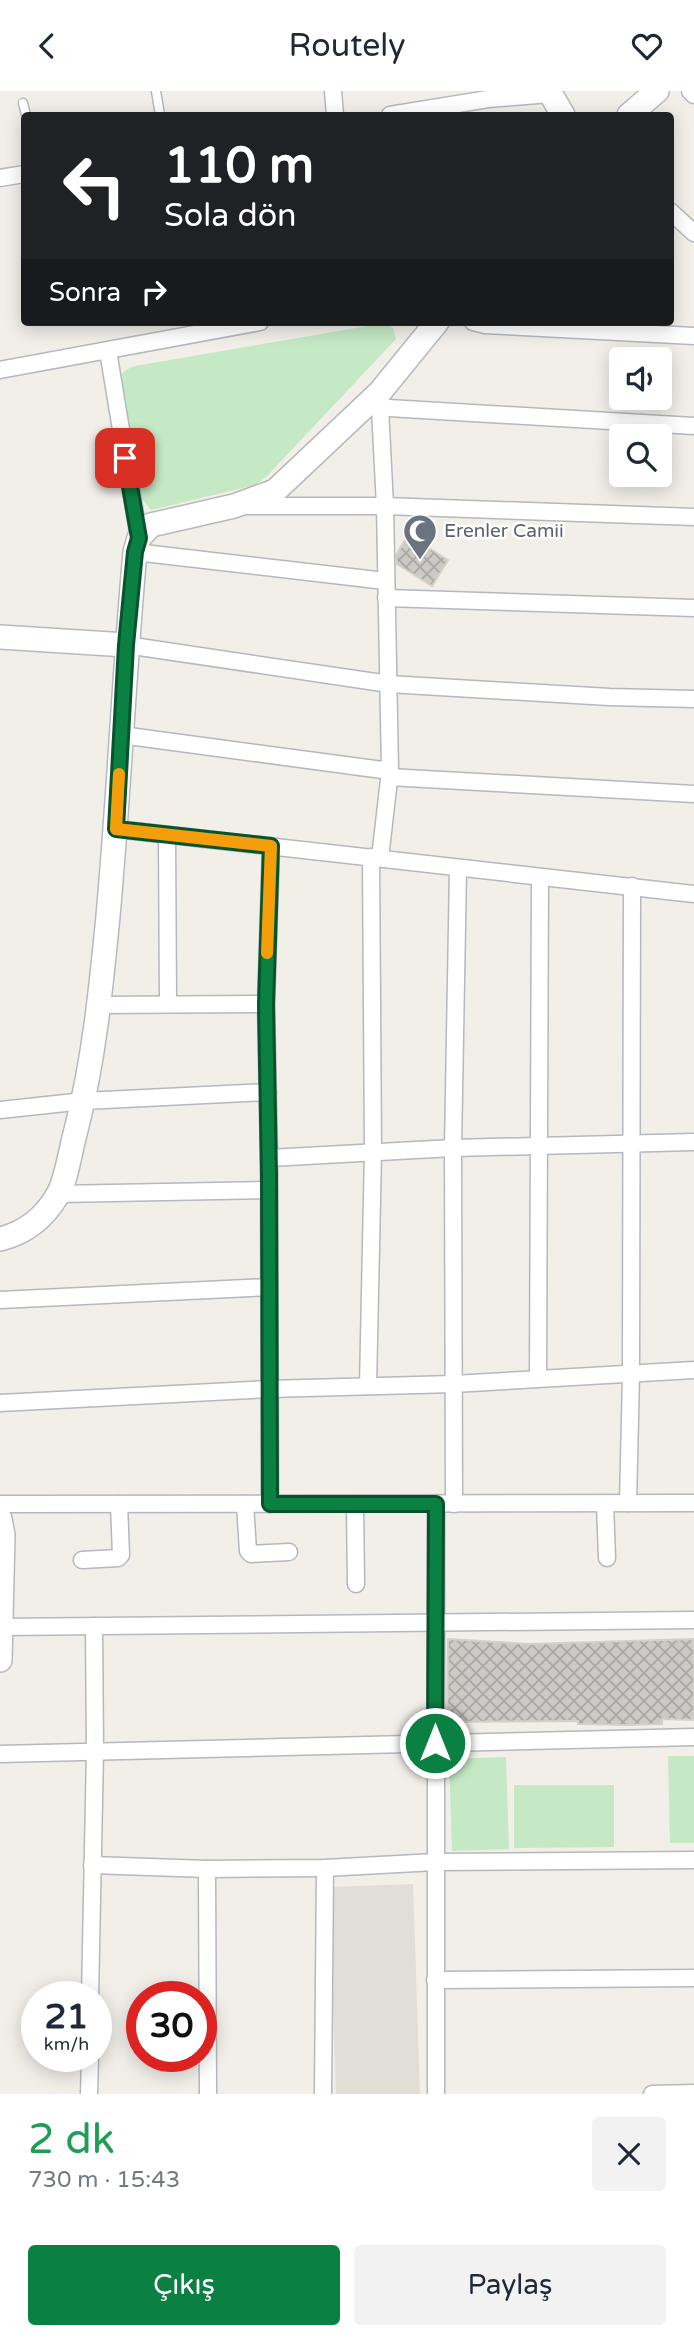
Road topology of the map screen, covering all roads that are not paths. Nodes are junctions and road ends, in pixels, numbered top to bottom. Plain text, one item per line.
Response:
1 (156, 91) edge
2 (332, 91) edge
3 (657, 91) edge
4 (690, 91) edge
5 (549, 92) edge
6 (487, 95) edge
7 (694, 95) edge
8 (23, 103) dead end
9 (25, 112) edge
10 (160, 112) edge
11 (335, 112) edge
12 (405, 112) edge
13 (561, 112) edge
14 (632, 112) edge
15 (21, 174) edge
16 (0, 178) edge
17 (674, 215) edge
18 (694, 233) edge
19 (214, 326) edge
20 (434, 326) edge
21 (539, 326) edge
22 (648, 328) edge
23 (169, 330) edge
24 (694, 336) edge
25 (108, 351) junction
26 (0, 370) edge
27 (373, 407) junction
28 (694, 426) edge
29 (234, 506) junction
30 (385, 506) junction
31 (694, 517) edge
32 (137, 545) junction
33 (385, 580) junction
34 (386, 598) junction
35 (694, 608) edge
36 (0, 637) edge
37 (126, 645) junction
38 (388, 684) junction
39 (694, 699) edge
40 (121, 735) junction
41 (389, 774) junction
42 (694, 794) edge
43 (116, 829) junction
44 (167, 835) junction
45 (271, 846) junction
46 (375, 857) junction
47 (458, 869) junction
48 (540, 877) junction
49 (632, 886) junction
50 (694, 894) edge
51 (168, 1003) junction
52 (266, 1004) junction
53 (100, 1005) junction
54 (268, 1092) junction
55 (83, 1101) junction
56 (0, 1110) edge
57 (694, 1142) edge
58 (632, 1143) junction
59 (539, 1147) junction
60 (453, 1148) junction
61 (373, 1152) junction
62 (269, 1158) junction
63 (269, 1190) junction
64 (59, 1194) junction
65 (0, 1240) edge
66 (269, 1287) junction
67 (0, 1300) edge
68 (694, 1370) edge
69 (631, 1375) junction
70 (538, 1378) junction
71 (454, 1384) junction
72 (368, 1386) junction
73 (269, 1388) junction
74 (0, 1403) edge
75 (628, 1503) junction
76 (694, 1503) edge
77 (0, 1504) edge
78 (119, 1504) junction
79 (245, 1504) junction
80 (270, 1504) junction
81 (355, 1504) junction
82 (436, 1504) junction
83 (454, 1504) junction
84 (605, 1504) junction
85 (1, 1528) edge
86 (289, 1552) dead end
87 (607, 1557) dead end
88 (82, 1560) dead end
89 (356, 1584) dead end
90 (694, 1620) edge
91 (435, 1623) junction
92 (94, 1626) junction
93 (1, 1627) edge
94 (0, 1660) edge
95 (694, 1737) edge
96 (435, 1743) junction
97 (95, 1751) junction
98 (0, 1754) edge
99 (694, 1860) edge
100 (435, 1861) junction
101 (92, 1865) junction
102 (324, 1868) junction
103 (207, 1869) junction
104 (694, 1978) edge
105 (435, 1980) junction
106 (90, 1981) edge
107 (90, 2072) edge
108 (694, 2093) edge
109 (89, 2094) edge
110 (208, 2094) edge
111 (323, 2094) edge
112 (436, 2094) edge
113 (652, 2094) edge

1 - 10 lane
2 - 11 street
3 - 14 street
4 - 7 street
5 - 6 street
5 - 13 street
6 - 12 street
8 - 9 lane
15 - 16 street
17 - 18 street
19 - 23 street
20 - 27 street
21 - 22 street
22 - 24 street
23 - 25 street
25 - 26 street
25 - 32 street
27 - 28 street
27 - 29 street
27 - 30 street
29 - 30 street
29 - 32 street
30 - 31 street
30 - 33 street
32 - 33 street
32 - 37 street
33 - 34 street
34 - 35 street
34 - 38 street
36 - 37 street
37 - 38 street
37 - 40 street
38 - 39 street
38 - 41 street
40 - 41 street
40 - 43 street
41 - 42 street
41 - 46 street
43 - 44 street
43 - 53 street
44 - 45 street
44 - 51 street
45 - 46 street
45 - 52 street
46 - 47 street
46 - 61 street
47 - 48 street
47 - 60 street
48 - 49 street
48 - 59 street
49 - 50 street
49 - 58 street
51 - 52 street
51 - 53 street
52 - 54 street
53 - 55 street
54 - 55 street
54 - 62 street
55 - 56 street
55 - 64 street
57 - 58 street
58 - 59 street
58 - 69 street
59 - 60 street
59 - 70 street
60 - 61 street
60 - 71 street
61 - 62 street
61 - 72 street
62 - 63 street
63 - 64 street
63 - 66 street
64 - 65 street
66 - 67 street
66 - 73 street
68 - 69 street
69 - 70 street
69 - 75 street
70 - 71 street
71 - 72 street
71 - 83 street
72 - 73 street
73 - 74 street
73 - 80 street
75 - 76 street
75 - 84 street
77 - 78 street
78 - 79 street
78 - 88 street
79 - 80 street
79 - 86 street
80 - 81 street
81 - 82 street
81 - 89 street
82 - 83 street
82 - 91 street
83 - 84 street
84 - 87 street
85 - 93 street
90 - 91 street
91 - 92 street
91 - 96 street
92 - 93 street
92 - 97 street
93 - 94 street
95 - 96 street
96 - 97 street
96 - 100 street
97 - 98 street
97 - 101 street
99 - 100 street
100 - 102 street
100 - 105 street
101 - 103 street
101 - 106 street
102 - 103 street
102 - 111 street
103 - 110 street
104 - 105 street
105 - 112 street
107 - 109 street
108 - 113 street

